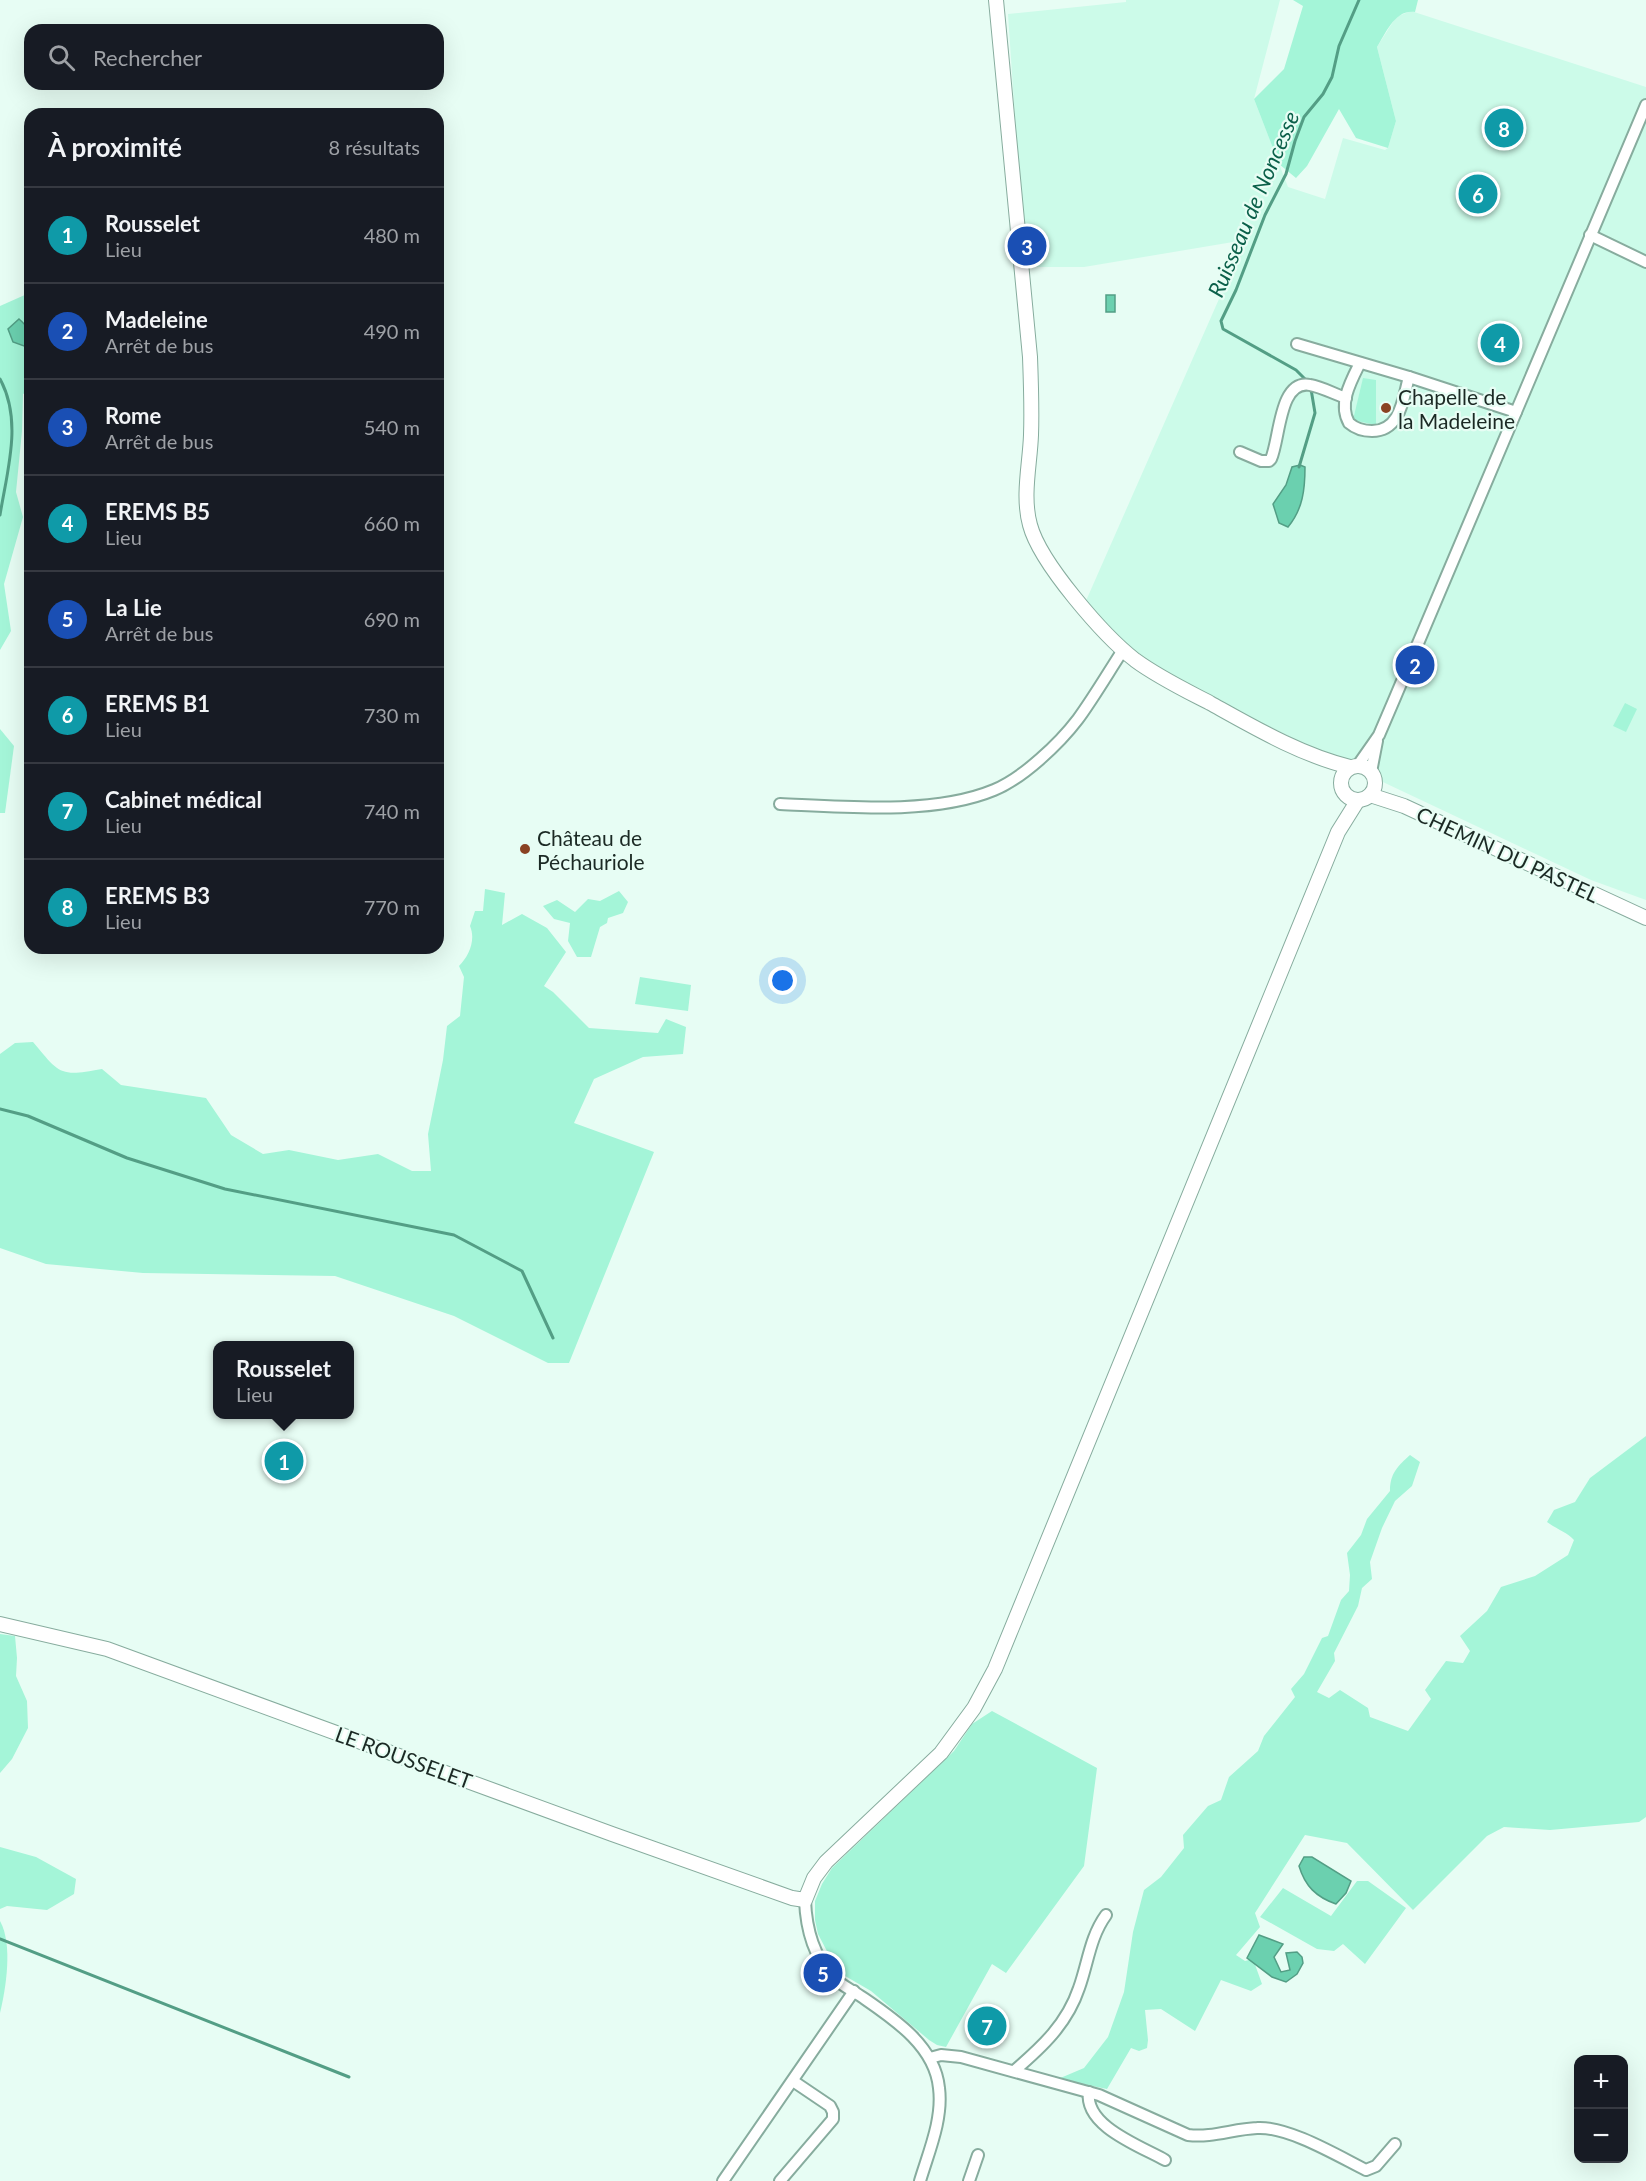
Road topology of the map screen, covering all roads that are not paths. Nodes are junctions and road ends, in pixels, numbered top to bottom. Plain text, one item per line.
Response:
1 (996, 0) edge
2 (1646, 105) edge
3 (1590, 235) junction
4 (1646, 262) edge
5 (1297, 344) dead end
6 (1360, 363) junction
7 (1409, 376) junction
8 (1346, 398) junction
9 (1516, 412) junction
10 (1240, 452) dead end
11 (1123, 650) junction
12 (1379, 735) junction
13 (1314, 757) junction
14 (1354, 766) junction
15 (1341, 779) junction
16 (1369, 788) junction
17 (1344, 794) junction
18 (780, 804) dead end
19 (1338, 832) junction
20 (1612, 901) junction
21 (1646, 911) edge
22 (1646, 918) edge
23 (0, 1624) edge
24 (805, 1900) junction
25 (1106, 1915) dead end
26 (854, 1991) junction
27 (930, 2058) junction
28 (1014, 2070) junction
29 (794, 2081) junction
30 (1089, 2092) junction
31 (1395, 2144) dead end
32 (978, 2155) dead end
33 (1165, 2160) dead end
34 (723, 2181) edge
35 (780, 2181) edge
36 (920, 2181) edge
37 (969, 2181) edge

1 - 11 street
2 - 3 street
3 - 4 street
3 - 9 street
5 - 6 street
6 - 7 street
6 - 8 street
7 - 8 street
7 - 9 street
8 - 10 street
9 - 12 street
11 - 13 street
11 - 18 street
12 - 14 street
12 - 16 street
13 - 14 street, CHEMIN DU PASTEL
13 - 15 street
14 - 15 street
14 - 16 street, CHEMIN DU PASTEL
15 - 17 street
16 - 17 street, CHEMIN DU PASTEL
16 - 19 street
16 - 20 street, CHEMIN DU PASTEL
17 - 19 street
19 - 24 street
20 - 21 street, CHEMIN DU PASTEL
20 - 22 street, CHEMIN DU PASTEL
23 - 24 street, LE ROUSSELET
24 - 26 street
25 - 28 street
26 - 27 street
26 - 29 street
27 - 28 street
27 - 36 street
28 - 30 street
29 - 34 street
29 - 35 street
30 - 31 street
30 - 33 street
32 - 37 street

